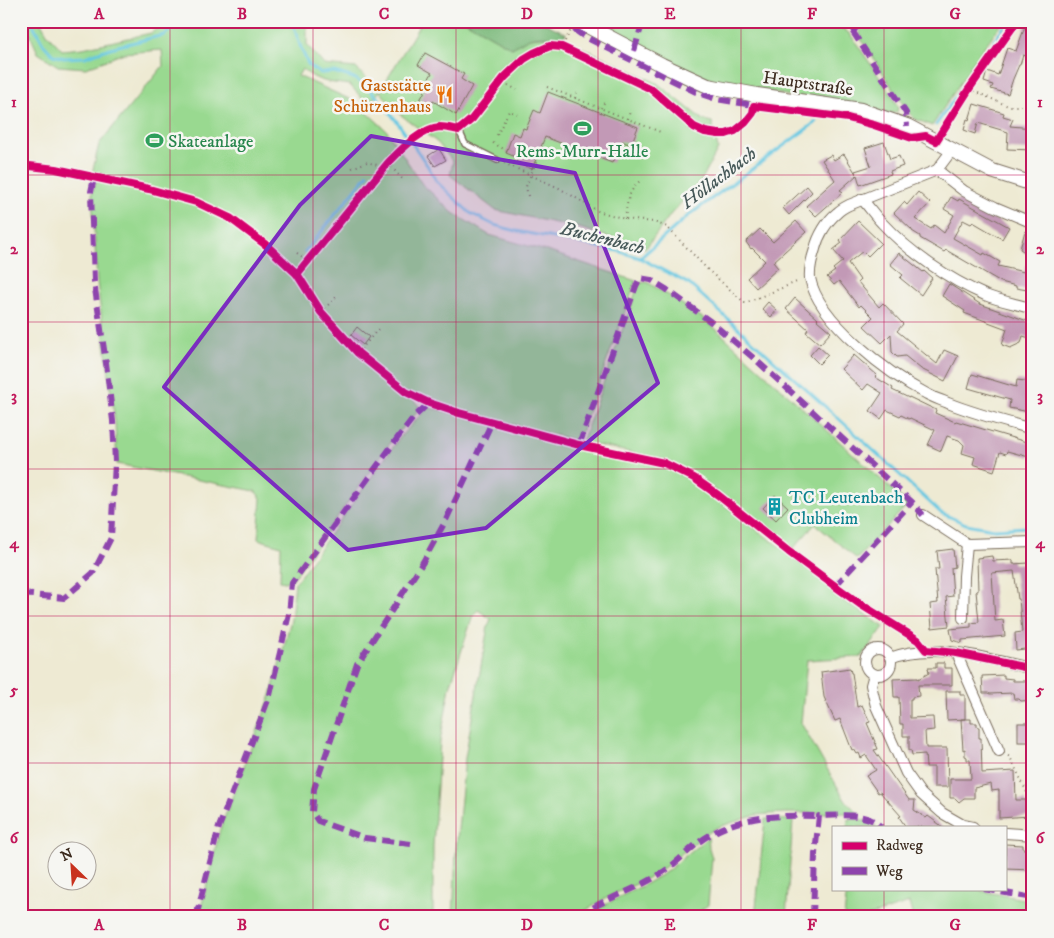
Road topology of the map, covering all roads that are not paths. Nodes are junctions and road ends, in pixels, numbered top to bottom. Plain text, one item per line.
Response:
1 (575, 25) edge
2 (757, 95) junction
3 (460, 130) junction
4 (421, 134) dead end
5 (952, 150) junction
6 (497, 160) road end
7 (937, 170) junction
8 (1033, 184) edge
9 (862, 199) junction
10 (1033, 223) edge
11 (1033, 309) edge
12 (1033, 428) edge
13 (738, 511) dead end
14 (923, 515) dead end
15 (1033, 542) edge
16 (967, 544) junction
17 (964, 618) dead end
18 (926, 650) junction
19 (956, 653) junction
20 (890, 658) junction
21 (1033, 669) edge
22 (874, 674) junction
23 (999, 750) dead end
24 (968, 826) edge
25 (1006, 833) edge
26 (1033, 836) edge

1 - 2 street, Hauptstraße
2 - 3 lane
2 - 5 street, Hauptstraße
3 - 4 lane
3 - 6 lane
5 - 7 street
5 - 8 street, Hauptstraße
7 - 9 street
7 - 10 street
9 - 11 street
9 - 12 street
13 - 18 lane
14 - 16 street
15 - 16 street
16 - 17 street
18 - 19 street
18 - 20 street
19 - 21 street
19 - 23 street
20 - 22 street
20 - 22 street
22 - 24 street
25 - 26 street

